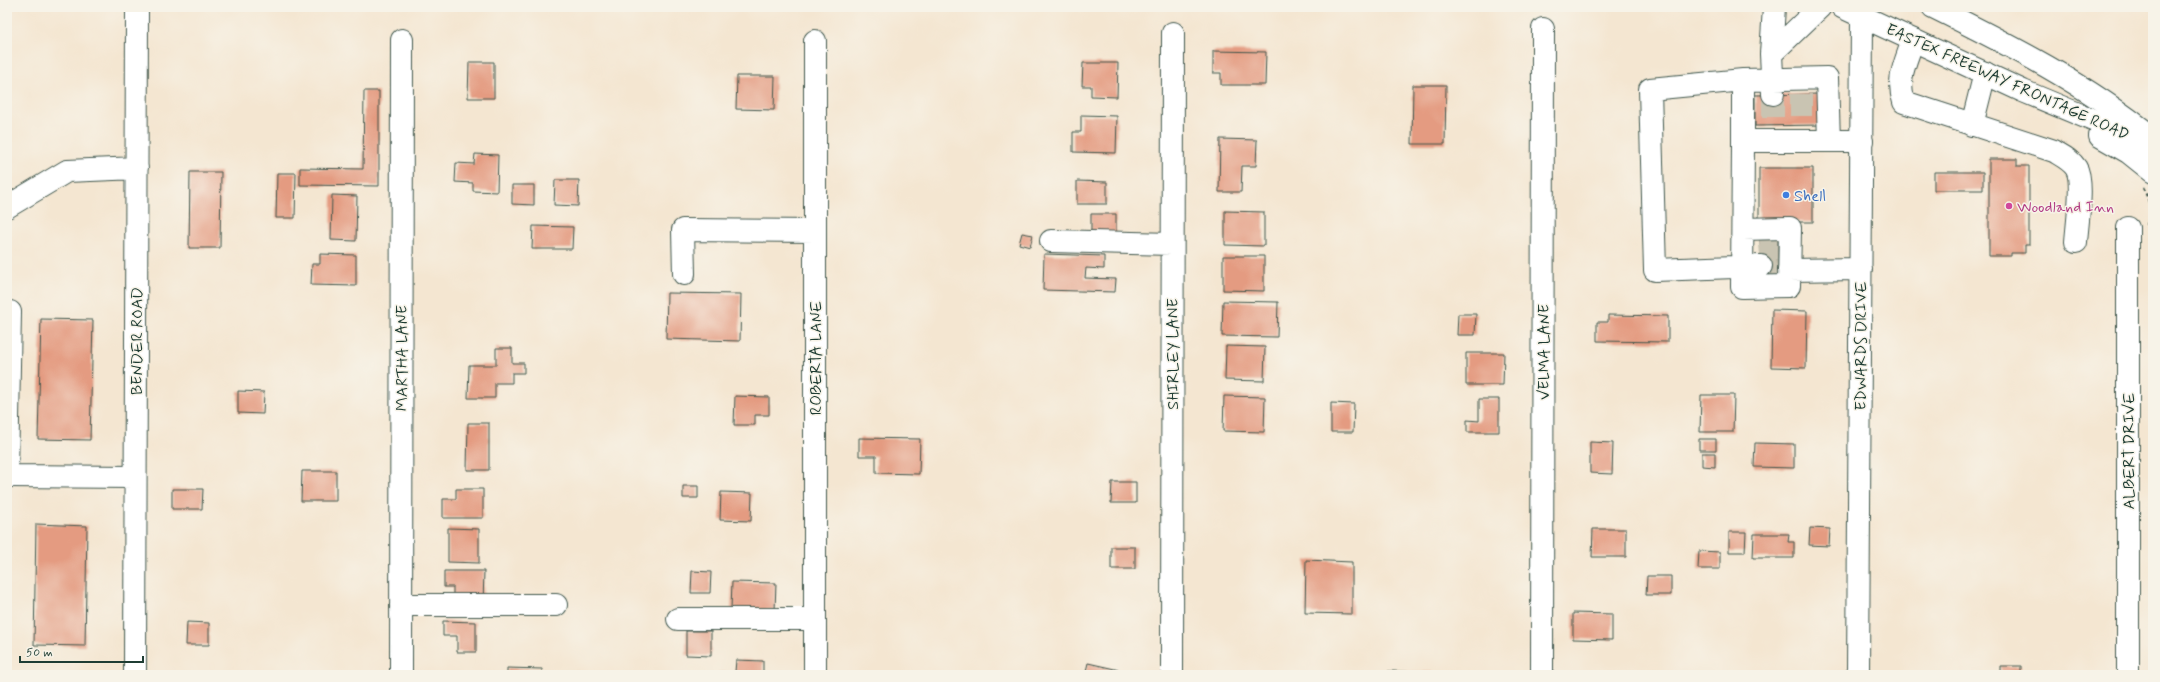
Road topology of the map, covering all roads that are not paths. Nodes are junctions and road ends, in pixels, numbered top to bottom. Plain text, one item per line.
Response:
1 (137, 7) edge
2 (1774, 7) edge
3 (1820, 7) edge
4 (1842, 7) edge
5 (1933, 7) edge
6 (1862, 16) junction
7 (1543, 29) dead end
8 (1173, 33) dead end
9 (402, 40) dead end
10 (1913, 40) junction
11 (815, 41) dead end
12 (1771, 54) junction
13 (1985, 73) junction
14 (1742, 80) junction
15 (1773, 87) junction
16 (2023, 90) junction
17 (1972, 125) junction
18 (2153, 138) edge
19 (1743, 141) junction
20 (1829, 141) junction
21 (1862, 141) junction
22 (2153, 145) edge
23 (137, 168) junction
24 (2145, 178) edge
25 (7, 207) edge
26 (815, 231) junction
27 (2128, 235) road end
28 (1051, 242) dead end
29 (2076, 242) dead end
30 (1172, 244) junction
31 (1767, 255) junction
32 (1861, 269) junction
33 (684, 274) dead end
34 (7, 312) edge
35 (7, 475) edge
36 (135, 478) junction
37 (401, 605) junction
38 (556, 606) dead end
39 (815, 618) junction
40 (678, 620) dead end
41 (135, 675) edge
42 (401, 675) edge
43 (815, 675) edge
44 (1172, 675) edge
45 (1542, 675) edge
46 (1858, 675) edge
47 (2128, 675) edge

1 - 23 main road, BENDER ROAD
2 - 12 main road
3 - 12 main road
4 - 6 main road, EASTEX FREEWAY FRONTAGE ROAD
5 - 18 main road
6 - 10 main road, EASTEX FREEWAY FRONTAGE ROAD
6 - 21 main road, EDWARDS DRIVE
7 - 45 main road, VELMA LANE
8 - 30 main road, SHIRLEY LANE
9 - 37 main road, MARTHA LANE
10 - 13 main road, EASTEX FREEWAY FRONTAGE ROAD
10 - 17 main road
11 - 26 main road, ROBERTA LANE
12 - 15 main road
13 - 16 main road, EASTEX FREEWAY FRONTAGE ROAD
13 - 17 main road
14 - 15 main road
14 - 19 main road
14 - 31 main road
15 - 20 main road
16 - 22 main road, EASTEX FREEWAY FRONTAGE ROAD
16 - 24 main road
17 - 29 main road
19 - 20 main road
19 - 31 main road
20 - 21 main road
21 - 32 main road, EDWARDS DRIVE
23 - 25 main road
23 - 36 main road, BENDER ROAD
26 - 33 main road
26 - 39 main road, ROBERTA LANE
27 - 47 main road, ALBERT DRIVE
28 - 30 main road
30 - 44 main road, SHIRLEY LANE
31 - 32 main road
32 - 46 main road, EDWARDS DRIVE
34 - 35 main road
35 - 36 main road
36 - 41 main road, BENDER ROAD
37 - 38 main road
37 - 42 main road, MARTHA LANE
39 - 40 main road
39 - 43 main road, ROBERTA LANE

